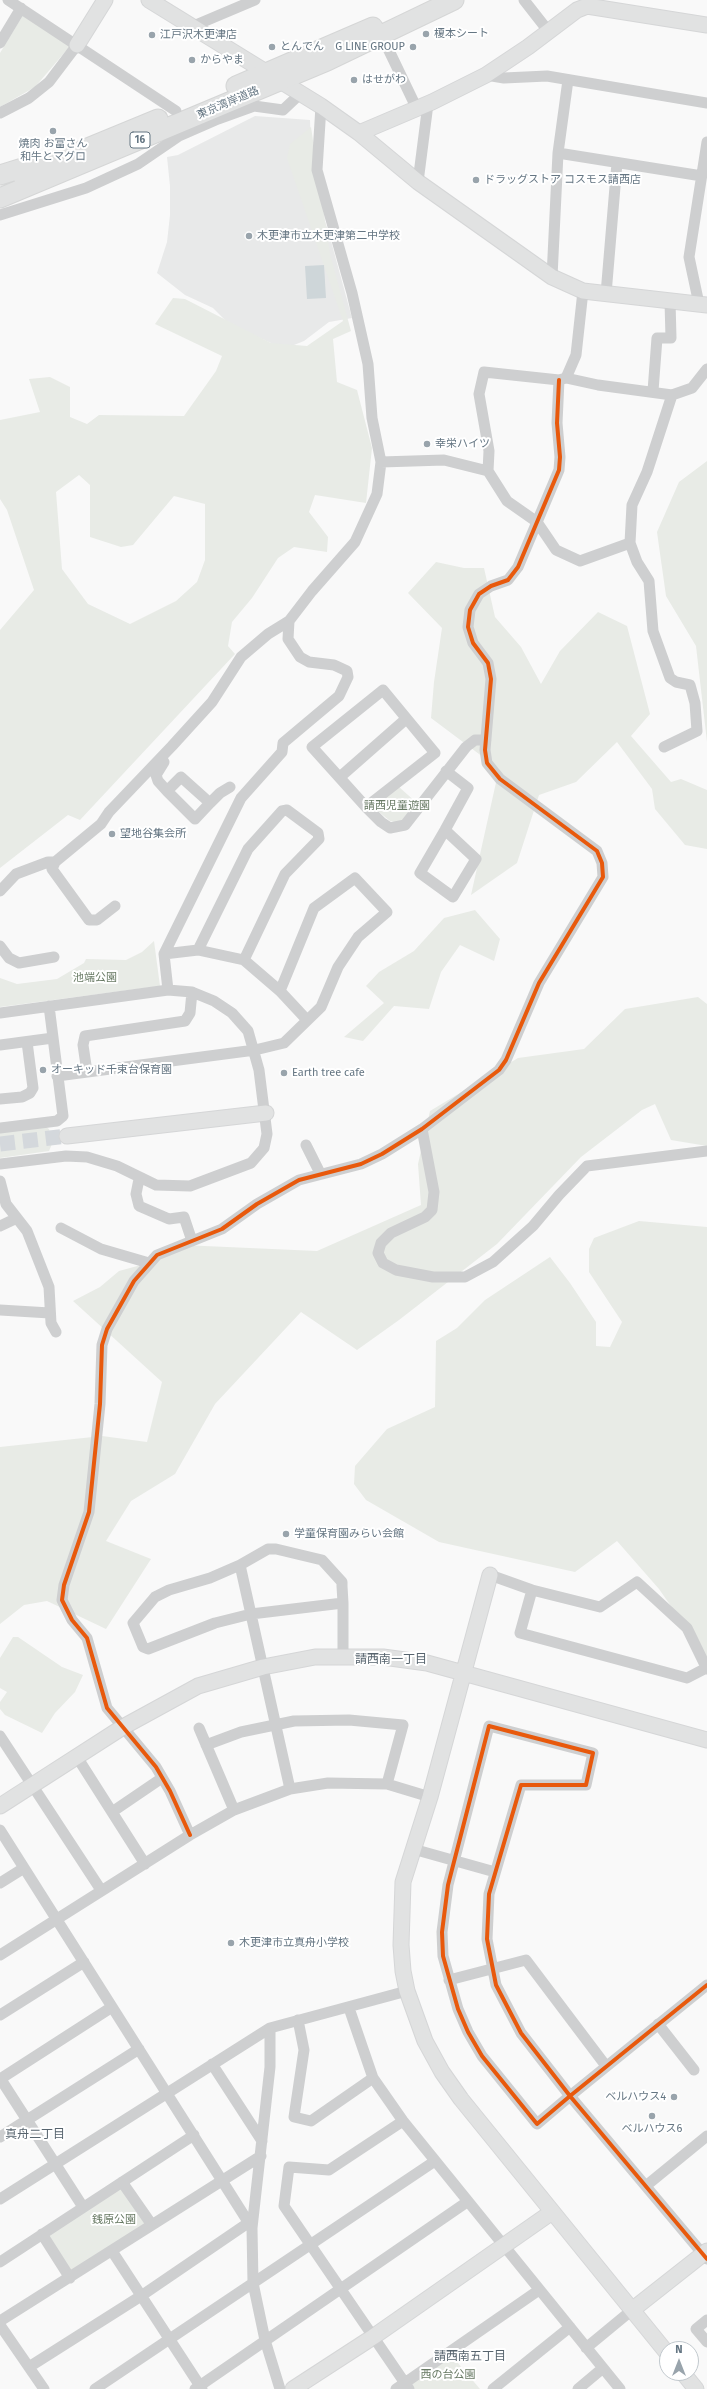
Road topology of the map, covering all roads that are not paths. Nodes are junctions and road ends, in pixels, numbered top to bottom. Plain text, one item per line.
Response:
1 (8, 0) edge
2 (105, 0) edge
3 (149, 0) edge
4 (255, 0) edge
5 (428, 0) edge
6 (454, 0) edge
7 (524, 0) edge
8 (591, 3) edge
9 (21, 8) junction
10 (707, 25) edge
11 (191, 27) junction
12 (549, 32) junction
13 (382, 36) junction
14 (0, 43) edge
15 (77, 45) junction
16 (486, 75) junction
17 (272, 77) junction
18 (568, 80) junction
19 (300, 94) junction
20 (707, 103) edge
21 (321, 106) junction
22 (422, 107) junction
23 (176, 111) junction
24 (0, 113) edge
25 (358, 133) junction
26 (707, 142) edge
27 (558, 153) junction
28 (617, 163) junction
29 (702, 176) junction
30 (4, 180) edge
31 (418, 182) junction
32 (0, 198) edge
33 (0, 215) edge
34 (552, 277) junction
35 (583, 291) junction
36 (606, 294) junction
37 (670, 301) junction
38 (704, 306) edge
39 (707, 369) edge
40 (562, 379) junction
41 (653, 391) junction
42 (672, 396) junction
43 (381, 462) junction
44 (488, 471) junction
45 (537, 522) junction
46 (630, 544) junction
47 (290, 621) junction
48 (406, 719) junction
49 (486, 740) junction
50 (172, 746) junction
51 (664, 747) dead end
52 (446, 771) junction
53 (340, 777) junction
54 (230, 787) dead end
55 (167, 791) junction
56 (210, 803) junction
57 (366, 807) junction
58 (445, 830) junction
59 (54, 862) junction
60 (0, 891) edge
61 (115, 906) dead end
62 (0, 946) edge
63 (198, 950) junction
64 (164, 954) junction
65 (54, 957) dead end
66 (244, 960) junction
67 (168, 990) junction
68 (280, 991) junction
69 (192, 992) junction
70 (49, 1006) junction
71 (0, 1013) edge
72 (307, 1020) junction
73 (53, 1038) junction
74 (27, 1042) junction
75 (0, 1045) edge
76 (255, 1050) junction
77 (87, 1072) junction
78 (58, 1076) junction
79 (0, 1099) edge
80 (265, 1109) junction
81 (0, 1128) edge
82 (422, 1129) junction
83 (66, 1132) tunnel mouth
84 (306, 1145) dead end
85 (707, 1151) edge
86 (0, 1164) edge
87 (320, 1173) junction
88 (139, 1179) junction
89 (0, 1181) edge
90 (17, 1218) junction
91 (0, 1226) edge
92 (61, 1228) dead end
93 (192, 1241) junction
94 (149, 1263) junction
95 (0, 1310) edge
96 (50, 1313) junction
97 (56, 1332) dead end
98 (240, 1565) junction
99 (490, 1575) joint
100 (532, 1590) junction
101 (343, 1603) junction
102 (251, 1614) junction
103 (343, 1657) junction
104 (263, 1667) junction
105 (707, 1668) edge
106 (463, 1672) junction
107 (276, 1724) junction
108 (123, 1727) junction
109 (199, 1728) dead end
110 (1, 1740) edge
111 (707, 1740) edge
112 (206, 1745) junction
113 (77, 1757) junction
114 (162, 1778) junction
115 (387, 1784) junction
116 (32, 1785) junction
117 (290, 1789) junction
118 (430, 1797) junction
119 (0, 1806) edge
120 (234, 1810) junction
121 (112, 1812) junction
122 (0, 1830) edge
123 (190, 1835) junction
124 (413, 1850) junction
125 (454, 1862) junction
126 (145, 1864) junction
127 (24, 1868) junction
128 (495, 1872) junction
129 (0, 1883) edge
130 (101, 1890) junction
131 (57, 1920) junction
132 (0, 1955) edge
133 (84, 1962) junction
134 (492, 1968) junction
135 (449, 1980) junction
136 (707, 1985) edge
137 (407, 1991) junction
138 (112, 2007) junction
139 (349, 2008) junction
140 (0, 2015) edge
141 (298, 2020) junction
142 (658, 2024) junction
143 (270, 2028) junction
144 (140, 2049) junction
145 (212, 2064) junction
146 (606, 2066) junction
147 (694, 2070) dead end
148 (373, 2078) junction
149 (0, 2079) edge
150 (167, 2093) junction
151 (570, 2096) junction
152 (27, 2120) junction
153 (403, 2121) junction
154 (194, 2135) junction
155 (707, 2136) edge
156 (0, 2137) edge
157 (262, 2141) junction
158 (261, 2156) junction
159 (434, 2161) junction
160 (56, 2164) junction
161 (221, 2180) junction
162 (122, 2182) junction
163 (647, 2185) junction
164 (0, 2200) edge
165 (467, 2202) junction
166 (83, 2207) junction
167 (552, 2212) junction
168 (152, 2225) junction
169 (250, 2225) junction
170 (42, 2234) junction
171 (310, 2244) junction
172 (504, 2246) junction
173 (112, 2251) junction
174 (706, 2255) edge
175 (0, 2262) edge
176 (70, 2278) junction
177 (253, 2283) junction
178 (340, 2289) junction
179 (540, 2290) junction
180 (141, 2296) junction
181 (632, 2310) junction
182 (707, 2320) edge
183 (0, 2321) edge
184 (0, 2325) edge
185 (570, 2327) junction
186 (373, 2337) junction
187 (169, 2339) junction
188 (266, 2340) junction
189 (707, 2342) edge
190 (659, 2343) edge
191 (586, 2348) junction
192 (29, 2366) junction
193 (603, 2368) junction
194 (690, 2381) edge
195 (403, 2387) edge
196 (198, 2388) edge
197 (44, 2389) edge
198 (95, 2389) edge
199 (280, 2389) edge
200 (293, 2389) edge
201 (493, 2389) edge
202 (578, 2389) edge
203 (620, 2389) edge
204 (696, 2389) edge

1 - 9 street
2 - 15 street
3 - 11 street
4 - 11 street
5 - 17 highway, 東京湾岸道路 / 16
6 - 13 highway, 東京湾岸道路 / 16
7 - 12 street
8 - 10 street
8 - 12 street
9 - 14 street
9 - 15 street
11 - 17 street
12 - 16 street
13 - 17 highway, 東京湾岸道路 / 16
13 - 22 street
15 - 23 street
15 - 24 street
16 - 18 street
16 - 22 street
17 - 19 street
17 - 23 highway, 東京湾岸道路 / 16
17 - 32 highway, 東京湾岸道路 / 16
18 - 20 street
18 - 27 street
19 - 21 street
19 - 33 street
21 - 25 street
21 - 43 street
22 - 25 street
22 - 31 street
23 - 30 highway, 東京湾岸道路 / 16
25 - 31 street
26 - 29 street
27 - 28 street
27 - 34 street
28 - 29 street
28 - 36 street
29 - 38 street
31 - 34 street
34 - 35 street
35 - 36 street
35 - 40 street
36 - 37 street
37 - 38 street
37 - 41 street
39 - 42 street
40 - 41 street
40 - 44 street
40 - 45 street
41 - 42 street
42 - 46 street
43 - 44 street
43 - 47 street
44 - 45 street
45 - 46 street
45 - 49 street
46 - 51 street
47 - 50 street
47 - 64 street
48 - 53 street
48 - 53 street
48 - 57 street
49 - 52 street
49 - 82 street
50 - 55 street
50 - 59 street
52 - 57 street
52 - 58 street
53 - 57 street
54 - 56 street
55 - 56 street
55 - 56 street
58 - 58 street
59 - 60 street
59 - 61 street
62 - 65 street
63 - 64 street
63 - 66 street
63 - 66 street
64 - 67 street
66 - 68 street
67 - 69 street
67 - 70 street
68 - 72 street
68 - 72 street
69 - 76 street
69 - 77 street
70 - 71 street
70 - 73 street
72 - 76 street
73 - 74 street
73 - 78 street
74 - 75 street
74 - 79 street
76 - 77 street
76 - 80 street
77 - 78 street
78 - 81 street
80 - 83 street
80 - 88 street
82 - 85 street
82 - 87 street
84 - 87 street
86 - 88 street
87 - 93 street
88 - 93 street
89 - 90 street
90 - 91 street
90 - 96 street
92 - 94 street
93 - 94 street
94 - 108 street
95 - 96 street
96 - 97 street
98 - 101 street
98 - 102 street
98 - 102 street
99 - 100 street
99 - 106 street
100 - 105 street
100 - 105 street
101 - 102 street
101 - 103 street
102 - 104 street
103 - 104 street
103 - 106 street
104 - 107 street
104 - 108 street
106 - 111 street
106 - 118 street
107 - 112 street
107 - 115 street
107 - 117 street
108 - 113 street
108 - 114 street
109 - 112 street
110 - 116 street
112 - 120 street
113 - 116 street
113 - 121 street
114 - 121 street
114 - 123 street
115 - 117 street
115 - 118 street
116 - 119 street
116 - 130 street
117 - 120 street
118 - 124 street
120 - 123 street
121 - 126 street
122 - 127 street
123 - 126 street
124 - 125 street
124 - 137 street
125 - 128 street
125 - 128 street
125 - 135 street
126 - 130 street
127 - 129 street
127 - 131 street
128 - 134 street
130 - 131 street
131 - 132 street
131 - 133 street
133 - 138 street
133 - 140 street
134 - 135 street
134 - 146 street
134 - 151 street
135 - 151 street
136 - 142 street
137 - 139 street
137 - 167 street
138 - 144 street
138 - 149 street
139 - 141 street
139 - 148 street
141 - 143 street
141 - 148 street
142 - 146 street
142 - 147 street
143 - 145 street
143 - 157 street
144 - 150 street
144 - 152 street
145 - 150 street
145 - 157 street
146 - 151 street
148 - 153 street
149 - 152 street
150 - 154 street
150 - 160 street
151 - 163 street
152 - 156 street
152 - 160 street
153 - 159 street
153 - 171 street
154 - 161 street
154 - 162 street
155 - 163 street
157 - 158 street
158 - 161 street
158 - 169 street
159 - 165 street
159 - 171 street
160 - 164 street
160 - 166 street
161 - 168 street
161 - 169 street
162 - 166 street
162 - 168 street
163 - 174 street
165 - 172 street
165 - 178 street
166 - 170 street
167 - 172 street
167 - 181 street
168 - 173 street
169 - 177 street
169 - 180 street
170 - 175 street
170 - 176 street
171 - 177 street
171 - 178 street
172 - 179 street
172 - 186 street
173 - 176 street
173 - 180 street
174 - 181 street
176 - 183 street
177 - 187 street
177 - 188 street
178 - 186 street
178 - 188 street
179 - 185 street
179 - 195 street
180 - 187 street
180 - 192 street
181 - 190 street
181 - 191 street
182 - 189 street
184 - 192 street
185 - 191 street
185 - 201 street
186 - 195 street
186 - 200 street
187 - 196 street
187 - 198 street
188 - 196 street
188 - 199 street
191 - 193 street
192 - 197 street
193 - 202 street
193 - 203 street
194 - 204 street

